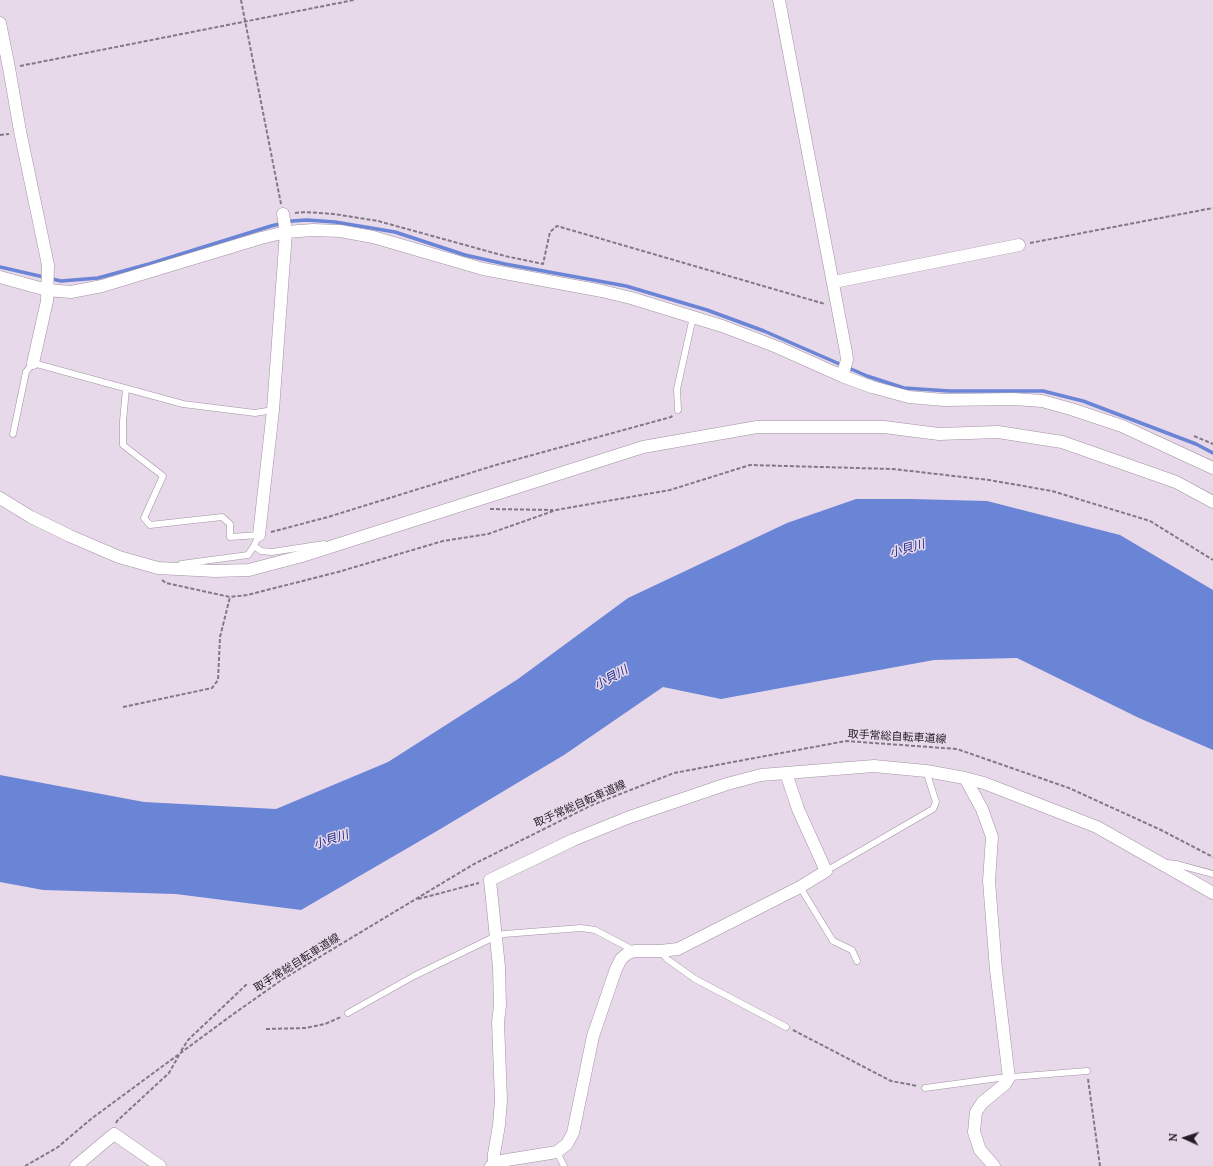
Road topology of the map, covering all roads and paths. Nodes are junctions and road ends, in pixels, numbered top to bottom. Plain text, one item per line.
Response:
1 (241, 0) edge
2 (354, 0) edge
3 (779, 0) edge
4 (245, 21) junction
5 (0, 24) edge
6 (5, 69) edge
7 (1213, 208) edge
8 (284, 222) junction
9 (1019, 245) joint
10 (0, 277) edge
11 (834, 282) junction
12 (48, 283) junction
13 (838, 307) junction
14 (693, 317) junction
15 (33, 363) junction
16 (842, 376) junction
17 (126, 389) junction
18 (273, 410) junction
19 (678, 410) joint
20 (13, 434) dead end
21 (1194, 436) dead end
22 (1213, 444) edge
23 (1213, 468) edge
24 (0, 498) edge
25 (1213, 502) edge
26 (487, 509) dead end
27 (556, 510) junction
28 (257, 540) junction
29 (351, 540) junction
30 (1213, 560) edge
31 (155, 567) junction
32 (230, 597) junction
33 (123, 707) dead end
34 (926, 771) junction
35 (786, 773) junction
36 (965, 778) junction
37 (1213, 857) edge
38 (1161, 863) junction
39 (826, 872) junction
40 (1213, 874) edge
41 (490, 880) junction
42 (800, 887) junction
43 (1213, 893) edge
44 (414, 900) junction
45 (496, 936) junction
46 (635, 951) junction
47 (660, 951) junction
48 (857, 961) dead end
49 (247, 984) dead end
50 (348, 1014) joint
51 (786, 1027) joint
52 (266, 1029) dead end
53 (180, 1053) junction
54 (1088, 1072) joint
55 (1010, 1078) junction
56 (925, 1088) joint
57 (114, 1134) junction
58 (557, 1152) junction
59 (493, 1165) edge
60 (25, 1166) edge
61 (76, 1166) edge
62 (160, 1166) edge
63 (564, 1166) edge
64 (994, 1166) edge
65 (1100, 1166) edge

1 - 4 path
2 - 4 path
3 - 11 street
4 - 6 path
4 - 8 path
5 - 6 street
6 - 12 street
7 - 9 path
8 - 12 street
8 - 13 path
8 - 14 street
8 - 18 street
9 - 11 street
10 - 12 street
11 - 13 street
12 - 15 street
13 - 16 street
14 - 16 street
14 - 19 lane
15 - 17 lane
15 - 20 lane
16 - 23 street
17 - 18 lane
17 - 28 lane
18 - 28 street
19 - 28 path
21 - 22 path
24 - 31 street
25 - 29 street
26 - 27 path
27 - 30 path
27 - 32 path
28 - 29 lane
28 - 31 lane
29 - 31 street
31 - 32 path
32 - 33 path
34 - 35 street
34 - 36 street
34 - 39 lane
35 - 39 street
35 - 41 street
36 - 38 street
36 - 55 street
37 - 44 path, 取手常総自転車道線
38 - 40 lane
38 - 43 street
39 - 42 street
41 - 44 path
41 - 45 street
42 - 47 street
42 - 48 lane
44 - 53 path, 取手常総自転車道線
45 - 46 lane
45 - 50 lane
45 - 59 street
46 - 47 street
46 - 58 street
47 - 51 lane
49 - 53 path
50 - 52 path
51 - 56 path
53 - 57 path
53 - 60 path, 取手常総自転車道線
54 - 55 lane
54 - 65 path
55 - 56 lane
55 - 64 street
57 - 61 street
57 - 62 street
58 - 59 street
58 - 63 lane

